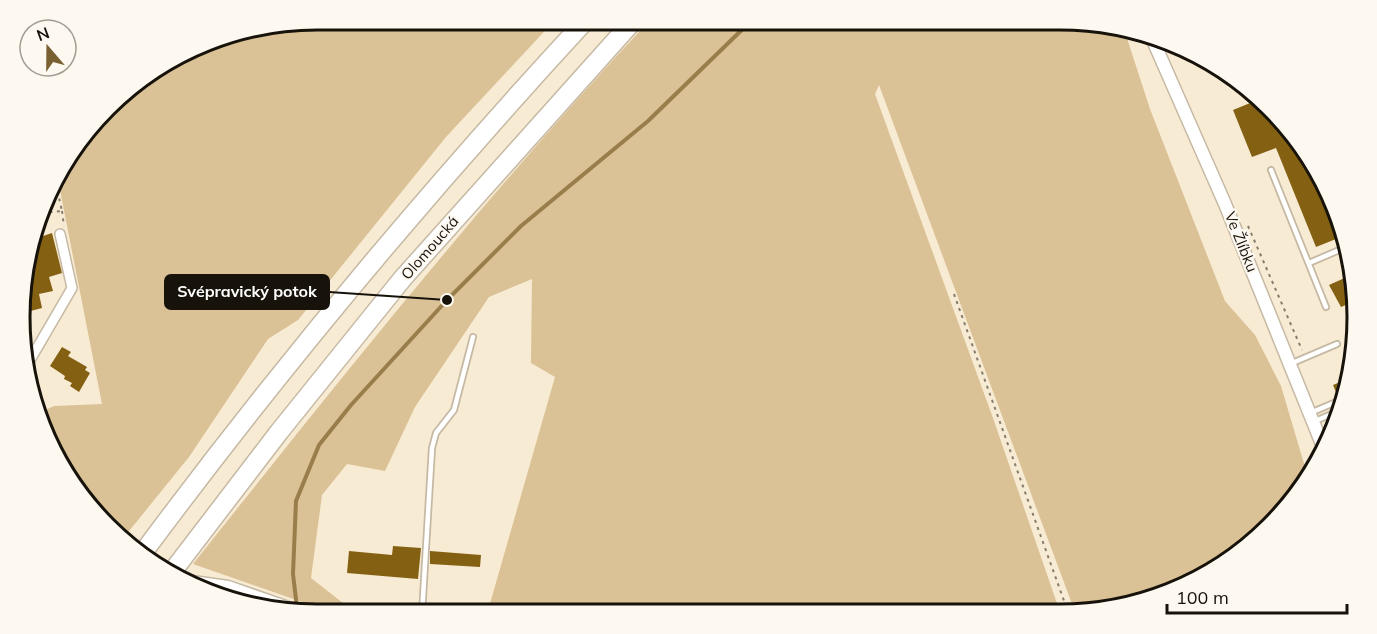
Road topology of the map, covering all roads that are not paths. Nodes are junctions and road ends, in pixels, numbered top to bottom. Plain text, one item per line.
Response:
1 (577, 30) edge
2 (625, 30) edge
3 (1156, 46) edge
4 (1270, 170) dead end
5 (60, 234) road end
6 (1339, 250) edge
7 (1308, 263) junction
8 (1326, 307) dead end
9 (473, 337) dead end
10 (1336, 344) dead end
11 (32, 356) edge
12 (1290, 364) junction
13 (1333, 405) edge
14 (1330, 413) edge
15 (1311, 418) junction
16 (1320, 438) edge
17 (147, 548) edge
18 (176, 567) edge
19 (215, 585) edge
20 (258, 597) edge
21 (423, 604) edge

1 - 17 highway
2 - 18 highway, Olomoucká
3 - 12 street, Ve Žlíbku
4 - 7 lane
5 - 11 street
6 - 7 lane
7 - 8 lane
9 - 21 lane
10 - 12 lane
12 - 15 street, Ve Žlíbku
13 - 15 lane
14 - 15 lane
15 - 16 street, Ve Žlíbku
19 - 20 street

